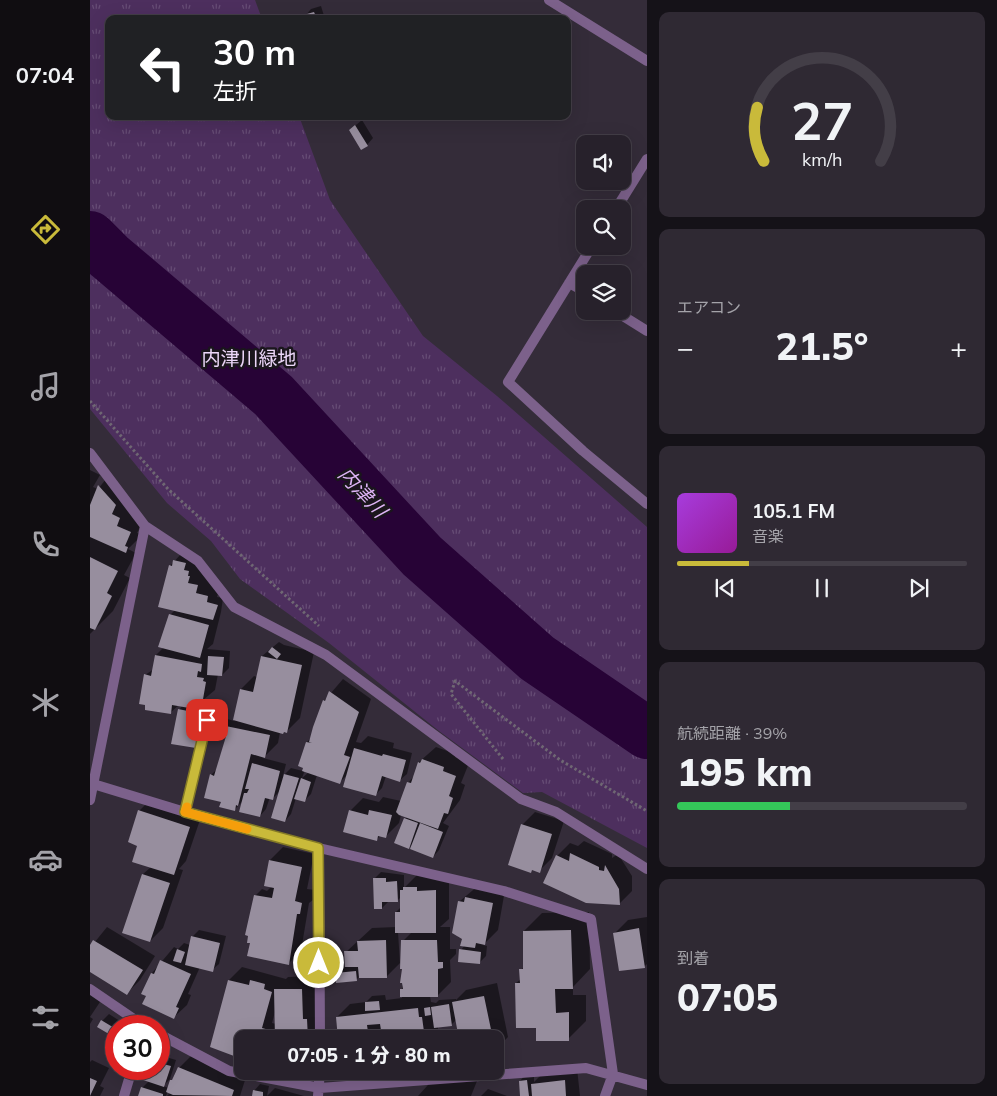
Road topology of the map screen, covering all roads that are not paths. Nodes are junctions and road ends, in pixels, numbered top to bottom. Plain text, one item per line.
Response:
1 (550, 0) edge
2 (647, 61) edge
3 (647, 159) edge
4 (622, 200) edge
5 (586, 255) edge
6 (569, 282) junction
7 (576, 286) edge
8 (629, 320) edge
9 (647, 331) edge
10 (90, 453) edge
11 (647, 504) edge
12 (145, 526) junction
13 (207, 720) dead end
14 (92, 784) edge
15 (90, 800) edge
16 (185, 812) junction
17 (318, 848) junction
18 (647, 869) edge
19 (90, 990) edge
20 (128, 1015) edge
21 (320, 1030) edge
22 (170, 1040) edge
23 (613, 1074) junction
24 (129, 1080) edge
25 (647, 1085) edge
26 (319, 1092) edge
27 (124, 1096) edge
28 (605, 1096) edge

1 - 2 street
3 - 4 street
5 - 6 street
6 - 7 street
6 - 11 street
8 - 9 street
10 - 12 street
12 - 14 street
12 - 18 street
13 - 16 street
14 - 15 street
14 - 16 street
16 - 17 street
17 - 21 street
17 - 23 street
19 - 20 street
22 - 26 street
23 - 25 street
23 - 26 street
23 - 28 street
24 - 27 street

